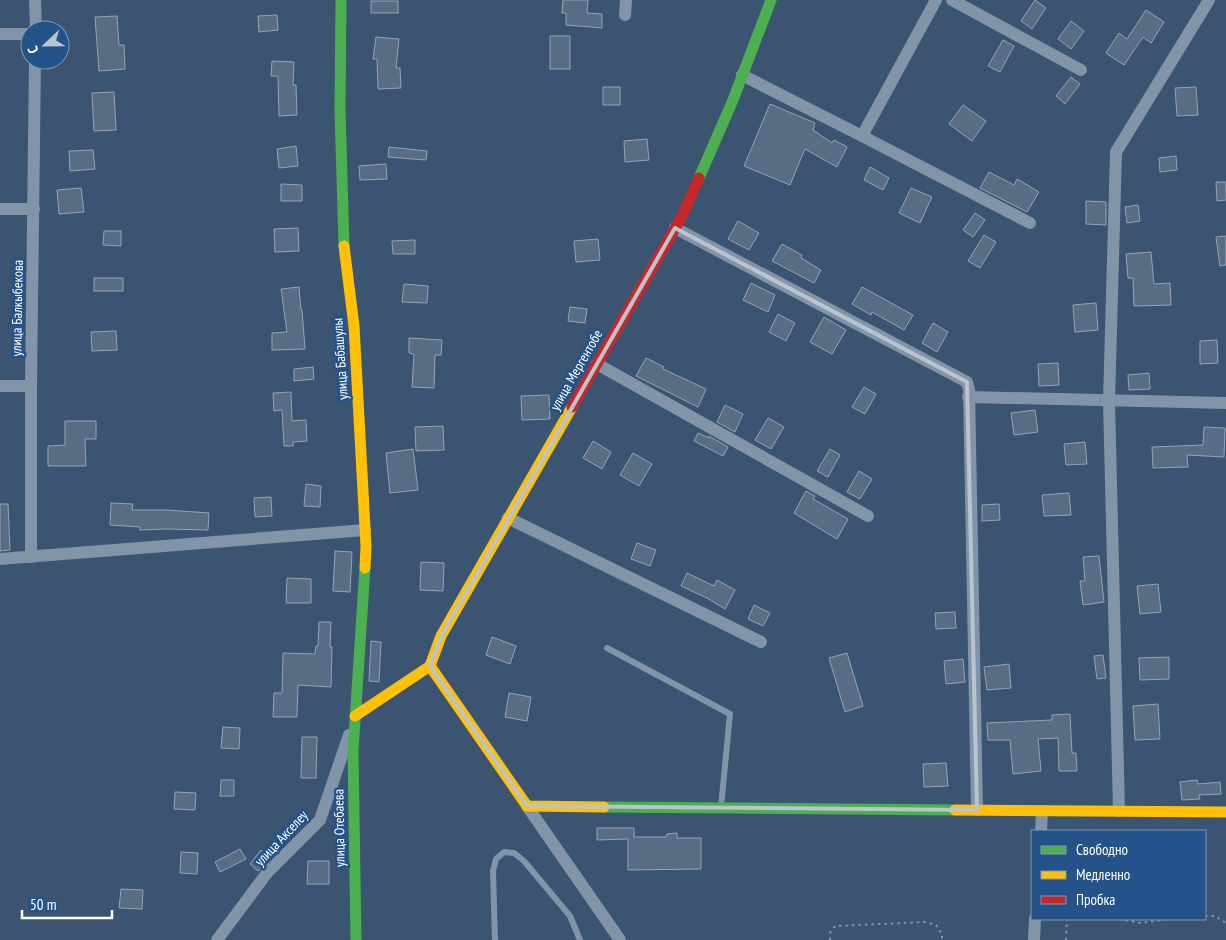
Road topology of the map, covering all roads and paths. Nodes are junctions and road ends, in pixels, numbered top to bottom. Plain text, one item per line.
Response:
1 (35, 0) edge
2 (341, 0) edge
3 (626, 0) edge
4 (771, 0) edge
5 (936, 0) edge
6 (952, 0) edge
7 (1209, 0) edge
8 (625, 15) dead end
9 (36, 20) edge
10 (0, 34) edge
11 (20, 34) edge
12 (35, 70) edge
13 (1081, 70) dead end
14 (742, 75) junction
15 (862, 136) junction
16 (0, 209) edge
17 (34, 209) junction
18 (1030, 223) dead end
19 (675, 228) junction
20 (597, 364) junction
21 (0, 386) edge
22 (31, 386) junction
23 (968, 397) junction
24 (1109, 401) junction
25 (1226, 403) edge
26 (868, 516) dead end
27 (508, 518) junction
28 (365, 530) junction
29 (31, 557) junction
30 (0, 559) edge
31 (761, 642) dead end
32 (607, 648) dead end
33 (430, 666) junction
34 (355, 716) junction
35 (528, 806) junction
36 (720, 808) junction
37 (976, 810) junction
38 (1042, 811) junction
39 (1119, 811) junction
40 (1226, 812) edge
41 (1041, 830) edge
42 (1206, 916) edge
43 (1035, 920) edge
44 (1067, 920) edge
45 (1124, 920) edge
46 (1161, 920) edge
47 (1226, 923) edge
48 (217, 940) edge
49 (356, 940) edge
50 (495, 940) edge
51 (580, 940) edge
52 (620, 940) edge
53 (830, 940) edge
54 (942, 940) edge
55 (1034, 940) edge
56 (1066, 940) edge

1 - 9 street
2 - 28 street, улица Бабашулы
3 - 8 street
4 - 14 street, улица Мергентобе
5 - 15 street
6 - 13 street
7 - 24 street
10 - 11 street
12 - 17 street, улица Балкыбекова
14 - 15 street
14 - 19 street, улица Мергентобе
15 - 18 street
16 - 17 street
17 - 22 street, улица Балкыбекова
19 - 20 street, улица Мергентобе
19 - 23 street
20 - 26 street
20 - 27 street, улица Мергентобе
21 - 22 street
22 - 29 street, улица Балкыбекова
23 - 24 street
23 - 37 street
24 - 25 street
24 - 39 street
27 - 31 street
27 - 33 street, улица Мергентобе
28 - 29 street
28 - 34 street, улица Бабашулы
29 - 30 street
32 - 36 lane
33 - 34 street
33 - 35 street
34 - 48 street, улица Акселеу
34 - 49 street, улица Отебаева
35 - 36 street
35 - 52 street
36 - 37 street
37 - 38 street
38 - 39 street
38 - 41 street
39 - 40 street
42 - 47 path
43 - 55 street
44 - 56 path
45 - 46 path
50 - 51 lane
53 - 54 path

